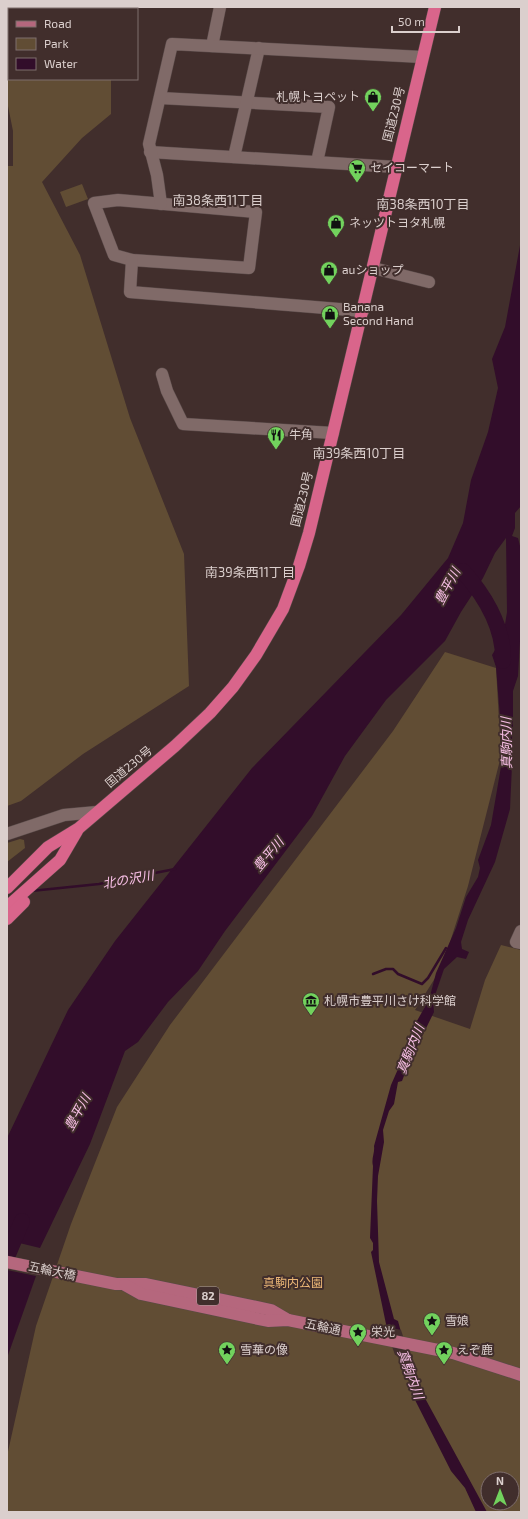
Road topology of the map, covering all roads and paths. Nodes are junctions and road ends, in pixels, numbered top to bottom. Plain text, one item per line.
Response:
1 (220, 7) edge
2 (435, 7) edge
3 (212, 46) junction
4 (259, 48) junction
5 (422, 58) junction
6 (160, 98) junction
7 (246, 101) junction
8 (150, 152) junction
9 (234, 157) junction
10 (317, 162) junction
11 (396, 166) junction
12 (161, 204) junction
13 (132, 260) junction
14 (373, 268) junction
15 (429, 282) dead end
16 (363, 311) junction
17 (162, 374) dead end
18 (333, 433) junction
19 (97, 812) junction
20 (79, 828) junction
21 (7, 834) edge
22 (46, 874) junction
23 (12, 879) edge
24 (7, 888) edge
25 (7, 907) edge
26 (7, 919) edge
27 (521, 931) edge
28 (521, 943) edge
29 (7, 1262) edge
30 (97, 1280) joint
31 (521, 1375) edge

1 - 3 street
2 - 5 highway, 国道230号
3 - 4 street
3 - 6 street
4 - 5 street
4 - 7 street
5 - 11 highway, 国道230号
6 - 7 street
6 - 8 street
7 - 9 street
7 - 10 street
8 - 9 street
8 - 12 street
9 - 10 street
10 - 11 street
11 - 14 highway, 国道230号
12 - 13 street
12 - 13 street
13 - 16 street
14 - 15 street
14 - 16 highway, 国道230号
16 - 18 highway, 国道230号
17 - 18 street
18 - 19 highway, 国道230号
19 - 20 highway, 国道230号
19 - 21 street
20 - 22 highway, 国道230号
20 - 23 highway, 国道230号
22 - 25 highway, 国道230号
22 - 26 highway
23 - 24 highway, 国道230号
27 - 28 street
29 - 30 main road, 五輪大橋 / 82
30 - 31 main road, 五輪通 / 82

